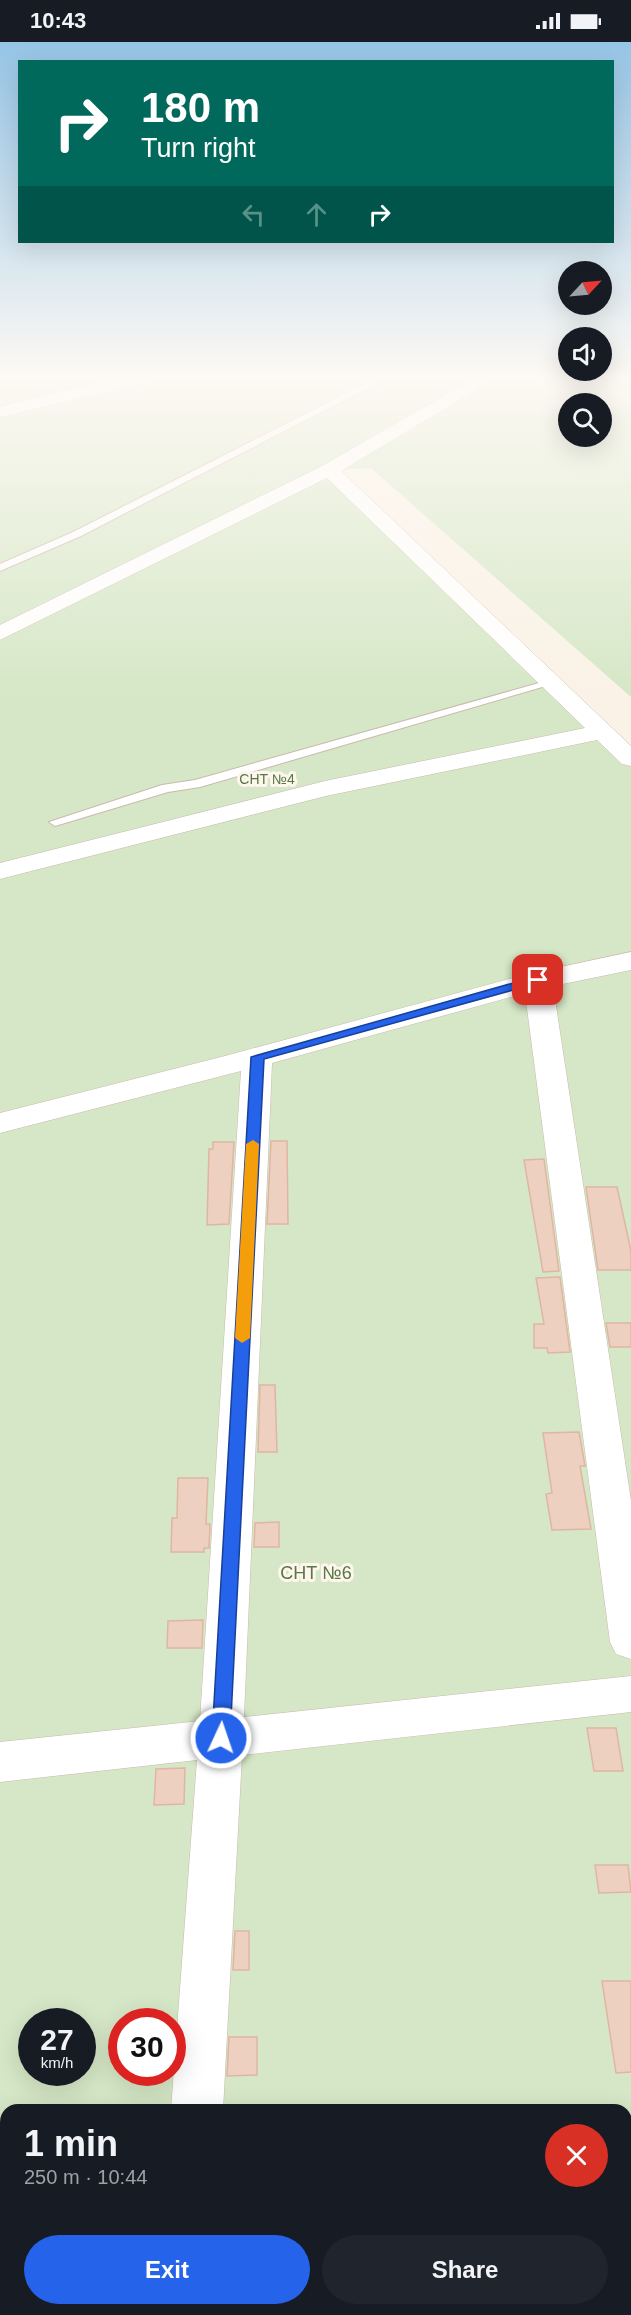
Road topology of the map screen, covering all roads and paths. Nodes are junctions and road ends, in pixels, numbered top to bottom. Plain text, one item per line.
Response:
1 (175, 484) edge
2 (301, 484) edge
3 (344, 484) edge
4 (0, 568) edge
5 (0, 633) edge
6 (550, 683) junction
7 (601, 732) junction
8 (631, 759) edge
9 (55, 822) dead end
10 (0, 871) edge
11 (631, 962) edge
12 (538, 980) junction
13 (257, 1057) junction
14 (0, 1123) edge
15 (631, 1642) edge
16 (631, 1694) edge
17 (221, 1738) junction
18 (0, 1762) edge
19 (197, 2104) edge

1 - 4 lane
2 - 5 street
3 - 6 street
6 - 7 street
6 - 9 lane
7 - 8 street
7 - 10 street
11 - 12 street
12 - 13 street
12 - 15 street
13 - 14 street
13 - 17 street
16 - 17 street
17 - 18 street
17 - 19 street

